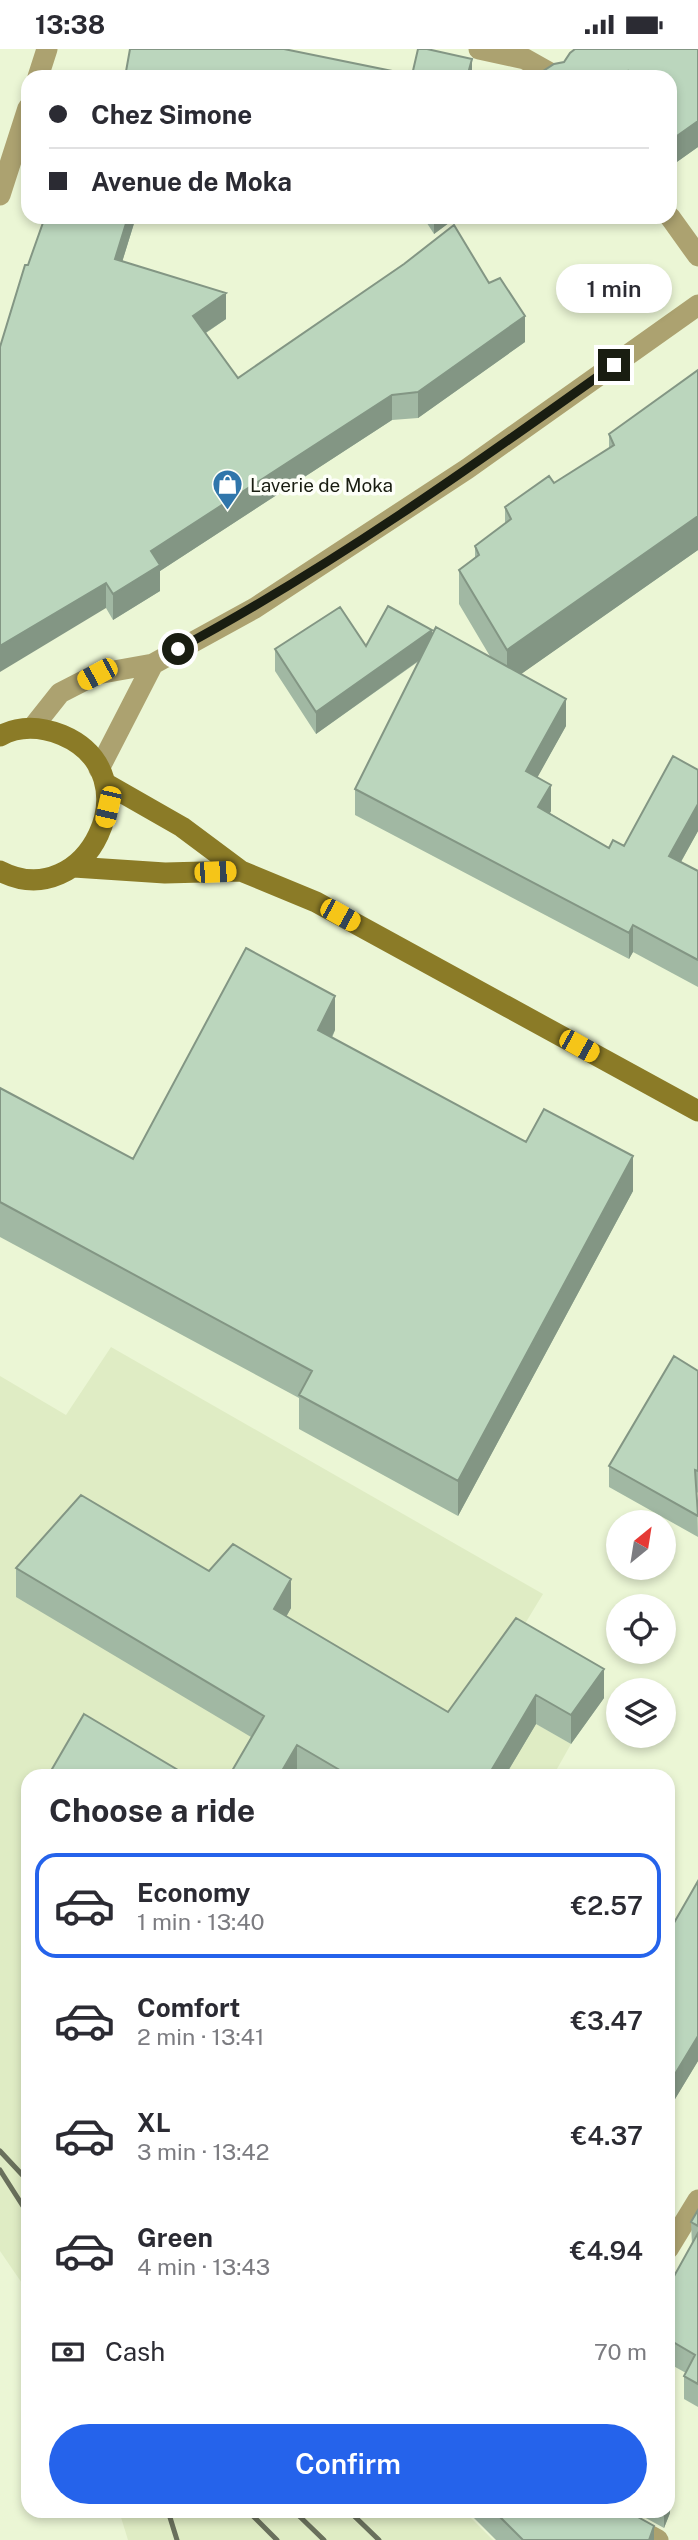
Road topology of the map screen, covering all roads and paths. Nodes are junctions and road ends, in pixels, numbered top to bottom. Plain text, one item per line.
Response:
1 (47, 49) edge
2 (479, 49) edge
3 (40, 70) edge
4 (545, 70) edge
5 (21, 130) edge
6 (0, 195) edge
7 (675, 224) edge
8 (698, 256) edge
9 (698, 305) edge
10 (153, 664) junction
11 (33, 727) junction
12 (0, 736) edge
13 (102, 776) junction
14 (74, 867) junction
15 (0, 871) edge
16 (241, 871) junction
17 (698, 1111) edge
18 (698, 2200) edge
19 (675, 2238) edge
20 (618, 2518) edge
21 (658, 2540) edge

1 - 3 street
2 - 4 street
5 - 6 street
7 - 8 street
9 - 10 street
10 - 11 street
10 - 13 street
11 - 12 main road
11 - 13 main road
13 - 14 main road
13 - 16 main road
14 - 15 main road
14 - 16 main road
16 - 17 main road
18 - 19 street
20 - 21 street

